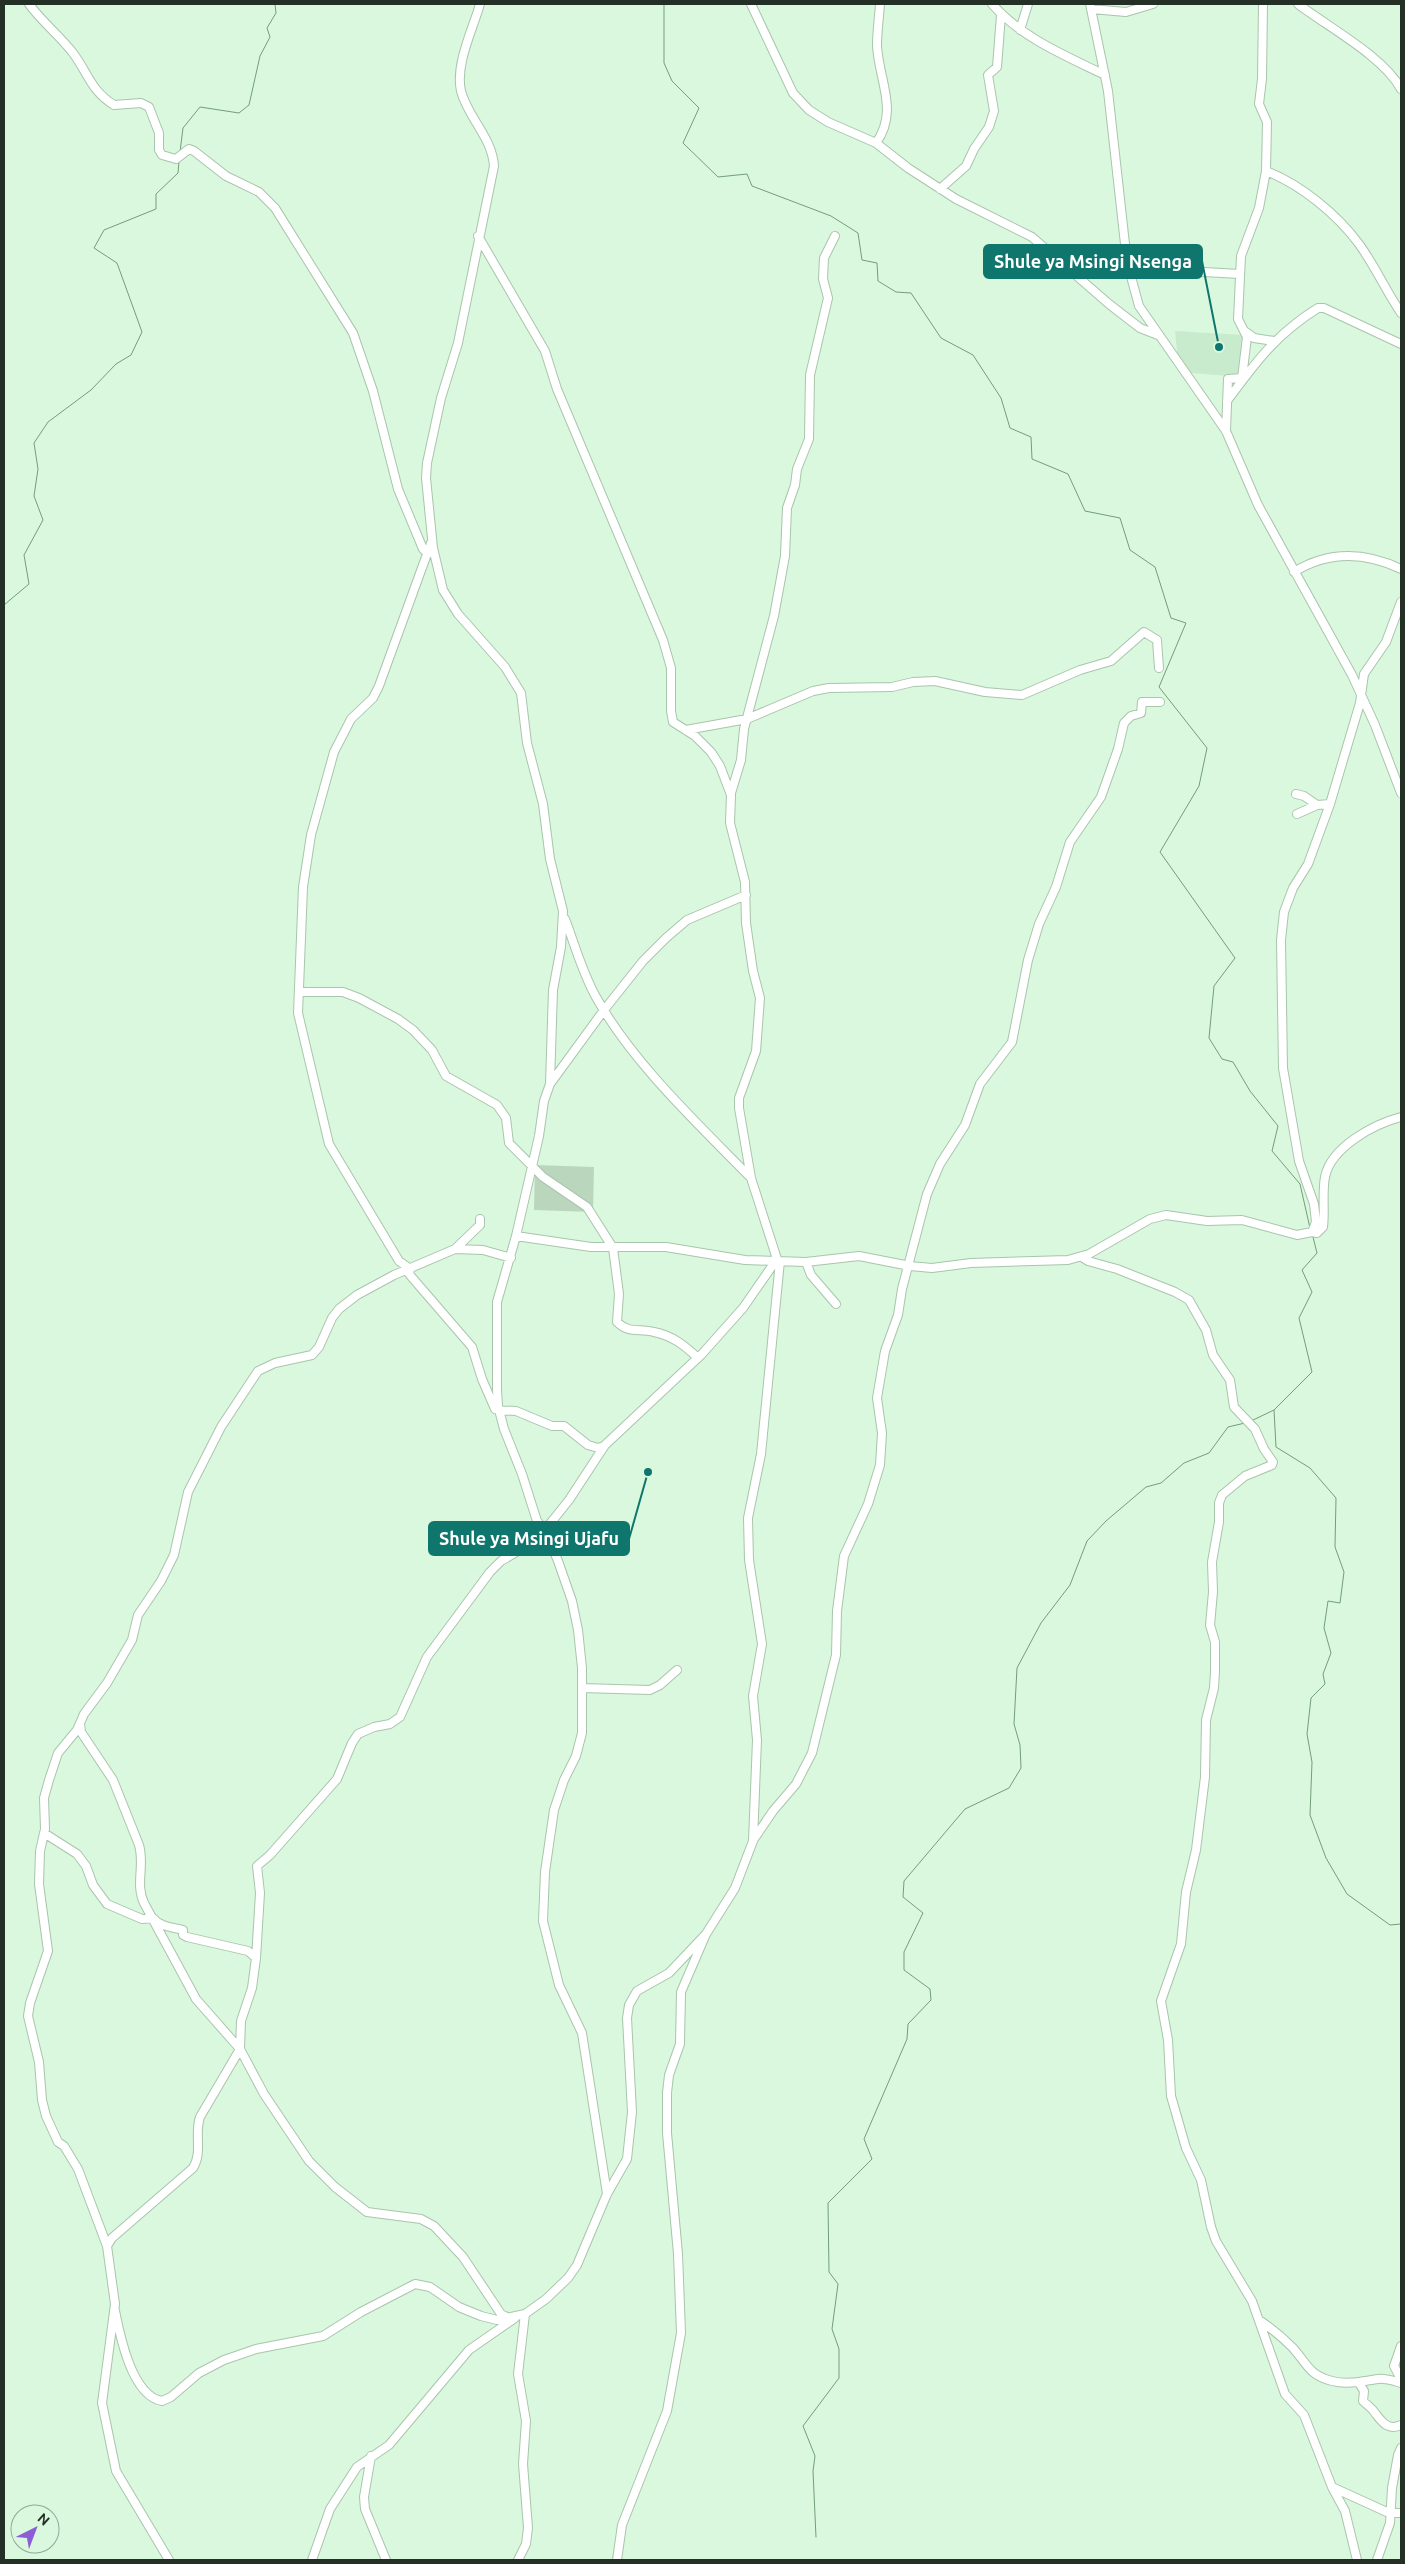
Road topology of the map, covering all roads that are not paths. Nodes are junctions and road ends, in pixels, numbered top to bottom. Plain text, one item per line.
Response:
1 (29, 4) edge
2 (480, 4) edge
3 (751, 4) edge
4 (880, 4) edge
5 (992, 4) edge
6 (1028, 4) edge
7 (1153, 4) edge
8 (1263, 4) edge
9 (1298, 4) edge
10 (1090, 6) edge
11 (1001, 15) junction
12 (1020, 30) junction
13 (1105, 75) junction
14 (1401, 89) edge
15 (876, 143) junction
16 (1266, 171) junction
17 (940, 189) junction
18 (478, 236) junction
19 (835, 236) dead end
20 (1126, 252) junction
21 (1240, 274) junction
22 (1401, 313) edge
23 (1246, 332) junction
24 (1160, 336) junction
25 (1274, 341) junction
26 (1401, 344) edge
27 (1227, 401) junction
28 (1226, 431) junction
29 (433, 537) junction
30 (428, 554) junction
31 (1401, 569) edge
32 (1294, 572) junction
33 (1401, 602) edge
34 (1158, 668) dead end
35 (1362, 696) junction
36 (1160, 702) dead end
37 (747, 719) junction
38 (686, 730) junction
39 (1401, 793) edge
40 (1296, 794) dead end
41 (731, 795) junction
42 (1330, 804) junction
43 (1317, 805) junction
44 (1297, 814) dead end
45 (746, 895) junction
46 (564, 915) junction
47 (300, 992) junction
48 (604, 1010) junction
49 (550, 1084) junction
50 (1401, 1117) edge
51 (533, 1164) junction
52 (751, 1178) junction
53 (480, 1220) dead end
54 (1312, 1232) junction
55 (516, 1236) junction
56 (613, 1248) junction
57 (455, 1250) junction
58 (1082, 1257) junction
59 (511, 1258) junction
60 (778, 1260) junction
61 (806, 1262) junction
62 (910, 1266) junction
63 (410, 1269) junction
64 (836, 1304) dead end
65 (698, 1358) junction
66 (498, 1410) junction
67 (502, 1422) junction
68 (604, 1446) junction
69 (545, 1530) junction
70 (677, 1670) dead end
71 (582, 1688) junction
72 (80, 1724) junction
73 (44, 1833) junction
74 (753, 1841) junction
75 (153, 1918) junction
76 (706, 1934) junction
77 (256, 1958) junction
78 (240, 2049) junction
79 (607, 2194) junction
80 (107, 2246) junction
81 (115, 2311) junction
82 (525, 2314) junction
83 (511, 2318) junction
84 (1259, 2320) junction
85 (1401, 2346) edge
86 (1401, 2381) edge
87 (1359, 2383) junction
88 (1401, 2425) edge
89 (1401, 2448) edge
90 (371, 2456) junction
91 (1332, 2486) junction
92 (1401, 2513) edge
93 (1392, 2514) junction
94 (169, 2560) edge
95 (312, 2560) edge
96 (386, 2560) edge
97 (518, 2560) edge
98 (617, 2560) edge
99 (1357, 2560) edge
100 (1377, 2560) edge

1 - 30 street
2 - 18 street
3 - 15 street
4 - 15 street
5 - 11 street
6 - 12 street
7 - 10 street
8 - 16 street
9 - 14 street
10 - 13 street
11 - 12 street
11 - 17 street
12 - 13 street
13 - 20 street
15 - 17 street
16 - 21 street
16 - 22 street
17 - 24 street
18 - 29 street
18 - 38 street
19 - 37 street
20 - 21 street
20 - 24 street
21 - 23 street
23 - 25 street
23 - 27 street
24 - 28 street
25 - 26 street
25 - 27 street
27 - 28 street
28 - 32 street
29 - 30 street
29 - 46 street
30 - 47 street
31 - 32 street
32 - 35 street
33 - 35 street
34 - 37 street
35 - 39 street
35 - 42 street
36 - 62 street
37 - 38 street
37 - 41 street
38 - 41 street
40 - 43 street
41 - 45 street
42 - 43 street
42 - 54 street
43 - 44 street
45 - 48 street
45 - 52 street
46 - 48 street
46 - 49 street
47 - 51 street
47 - 63 street
48 - 49 street
48 - 52 street
49 - 51 street
50 - 54 street
51 - 55 street
51 - 56 street
52 - 60 street
53 - 57 street
54 - 58 street
55 - 56 street
55 - 59 street
56 - 60 street
56 - 65 street
57 - 59 street
57 - 63 street
58 - 62 street
58 - 84 street
59 - 66 street
60 - 61 street
60 - 65 street
60 - 74 street
61 - 62 street
61 - 64 street
62 - 74 street
63 - 67 street
63 - 72 street
65 - 68 street
66 - 67 street
66 - 68 street
67 - 69 street
68 - 69 street
69 - 71 street
69 - 77 street
70 - 71 street
71 - 79 street
72 - 73 street
72 - 75 street
73 - 75 street
73 - 80 street
74 - 76 street
75 - 77 street
75 - 78 street
76 - 79 street
76 - 98 street
77 - 78 street
78 - 80 street
78 - 83 street
79 - 82 street
80 - 81 street
81 - 83 street
81 - 94 street
82 - 83 street
82 - 97 street
83 - 90 street
84 - 87 street
84 - 91 street
85 - 86 street
86 - 87 street
87 - 88 street
89 - 93 street
90 - 95 street
90 - 96 street
91 - 93 street
91 - 99 street
92 - 93 street
93 - 100 street

